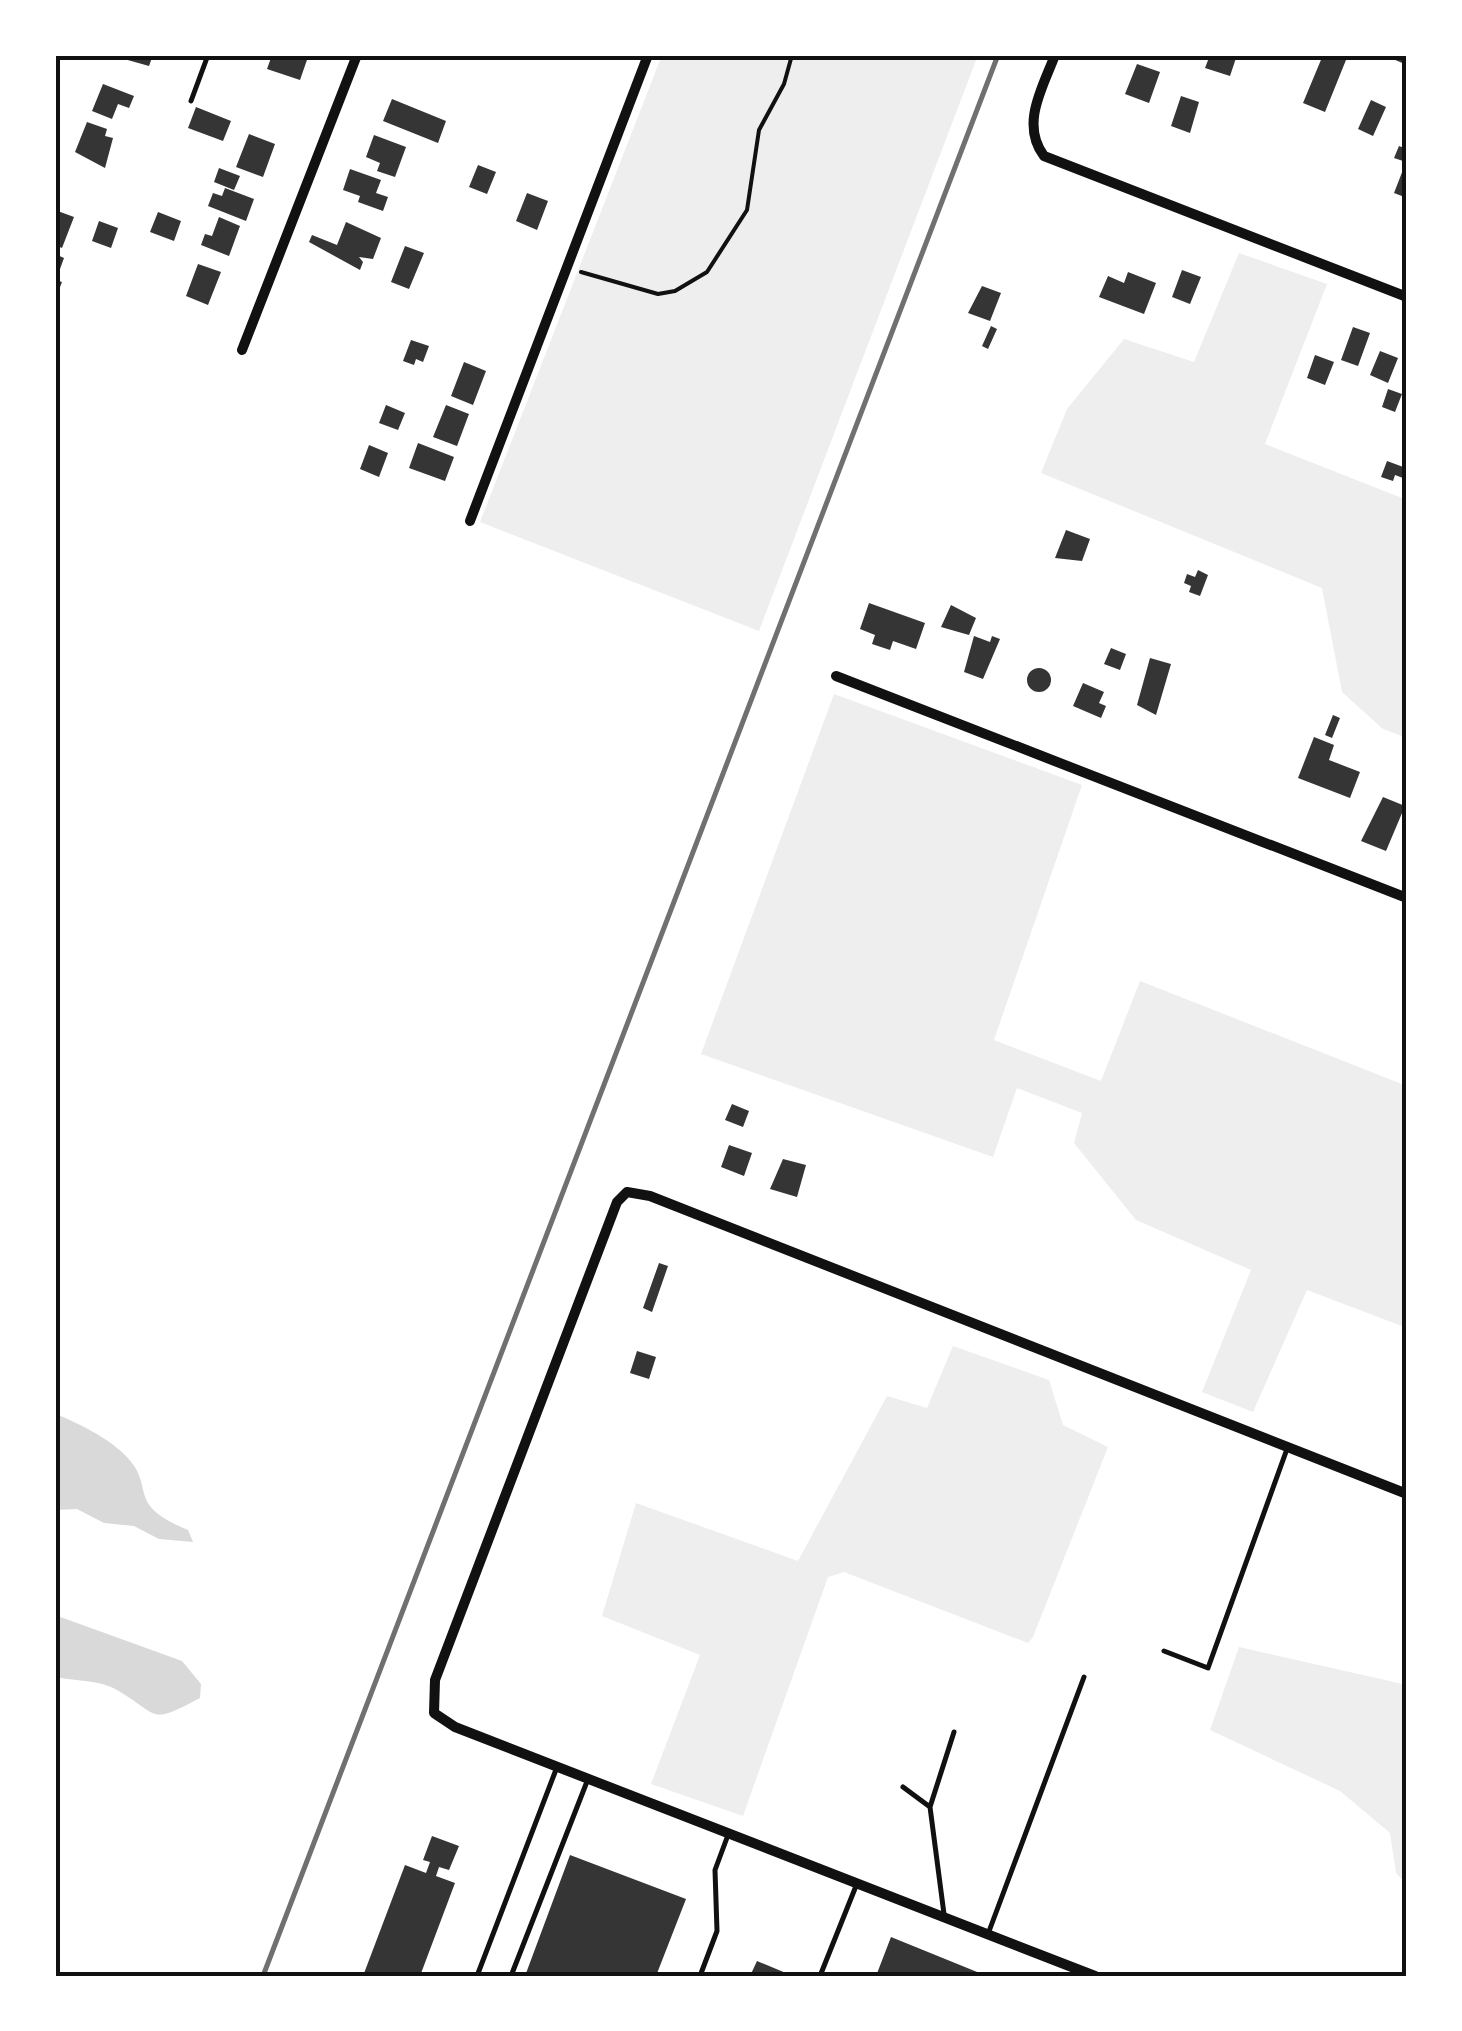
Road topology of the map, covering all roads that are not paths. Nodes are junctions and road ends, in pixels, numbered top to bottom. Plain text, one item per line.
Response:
1 (208, 55) edge
2 (357, 55) edge
3 (648, 55) edge
4 (1055, 55) edge
5 (191, 101) dead end
6 (1407, 297) edge
7 (242, 350) dead end
8 (470, 520) dead end
9 (836, 676) dead end
10 (1407, 898) edge
11 (1287, 1448) junction
12 (1407, 1494) edge
13 (1164, 1652) dead end
14 (1084, 1678) dead end
15 (954, 1732) dead end
16 (557, 1767) junction
17 (588, 1779) junction
18 (903, 1787) dead end
19 (930, 1808) junction
20 (729, 1834) junction
21 (856, 1883) junction
22 (945, 1917) junction
23 (988, 1934) junction
24 (477, 1976) edge
25 (511, 1976) edge
26 (700, 1976) edge
27 (820, 1976) edge
28 (1095, 1976) edge

1 - 5 lane
2 - 7 street
3 - 8 street
4 - 6 street
9 - 10 street
11 - 12 street
11 - 13 lane
11 - 16 street
14 - 23 lane
15 - 19 lane
16 - 17 street
16 - 24 lane
17 - 20 street
17 - 25 lane
18 - 19 lane
19 - 22 lane
20 - 21 street
20 - 26 lane
21 - 22 street
21 - 27 lane
22 - 23 street
23 - 28 street

